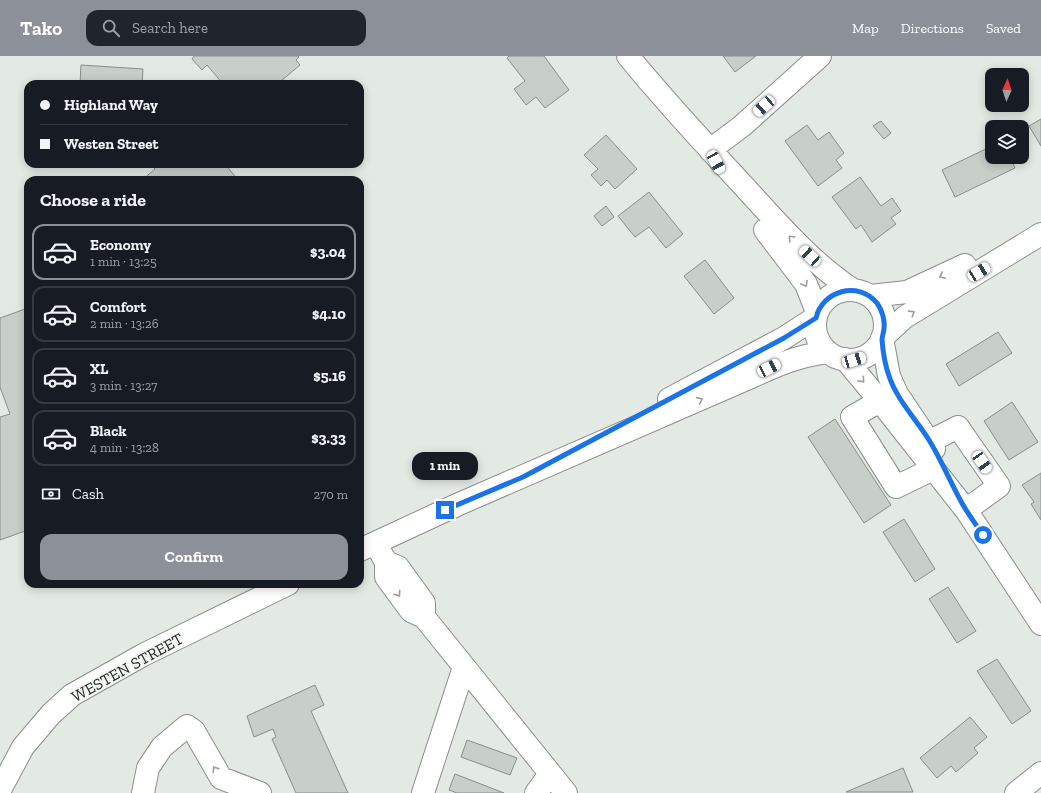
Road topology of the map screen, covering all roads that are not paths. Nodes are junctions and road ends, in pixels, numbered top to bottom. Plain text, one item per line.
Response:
1 (628, 56) edge
2 (820, 56) edge
3 (710, 150) junction
4 (1041, 231) edge
5 (1041, 234) edge
6 (862, 293) junction
7 (816, 315) junction
8 (882, 338) junction
9 (836, 356) junction
10 (880, 401) junction
11 (923, 444) junction
12 (933, 469) junction
13 (523, 477) junction
14 (965, 508) junction
15 (367, 546) edge
16 (280, 588) edge
17 (1041, 624) edge
18 (464, 666) junction
19 (1041, 773) edge
20 (550, 774) junction
21 (0, 790) edge
22 (143, 793) edge
23 (260, 793) edge
24 (423, 793) edge
25 (536, 793) edge
26 (566, 793) edge
27 (1016, 793) edge

1 - 3 street
2 - 3 street
6 -> 3 street
3 -> 7 street
4 -> 6 street
8 -> 5 street
6 - 7 street
6 - 8 street
7 - 9 street
7 - 13 street
8 - 9 street
8 - 11 street
9 -> 10 street
13 -> 9 street
10 - 11 street
10 - 12 street
11 - 12 street
11 - 14 street
11 - 14 street
12 - 14 street
13 - 15 street
14 - 17 street
15 - 18 street
16 - 21 street, WESTEN STREET
18 - 20 street
18 - 24 street
19 - 27 street
20 - 25 street
20 - 26 street
23 -> 22 street

